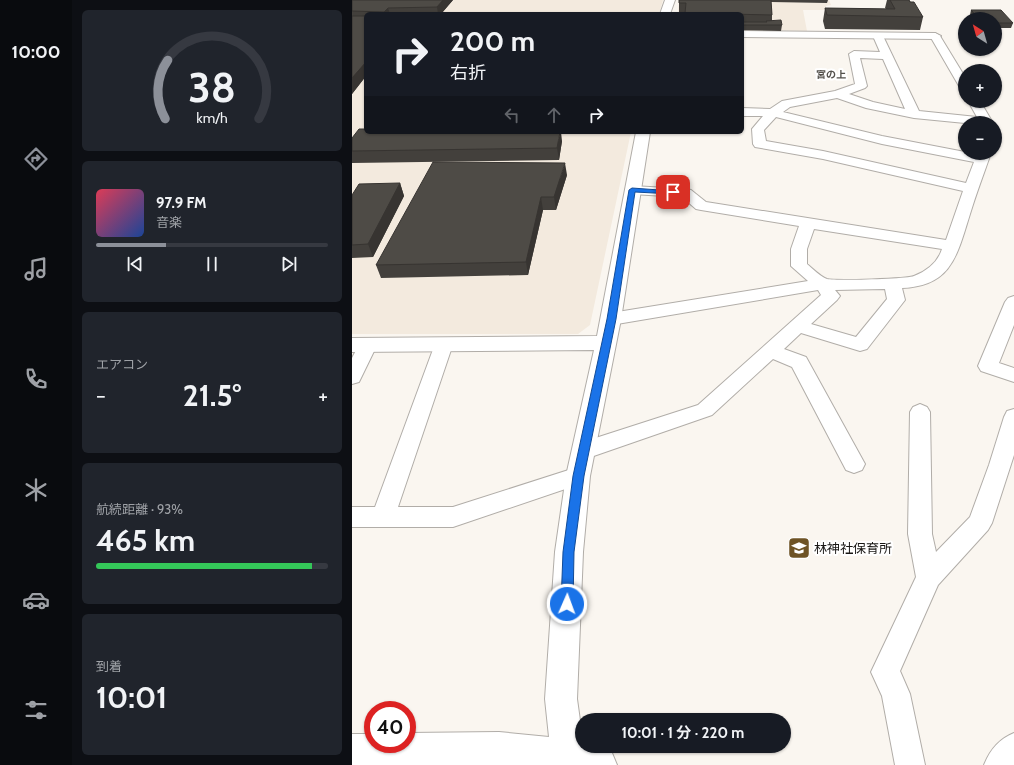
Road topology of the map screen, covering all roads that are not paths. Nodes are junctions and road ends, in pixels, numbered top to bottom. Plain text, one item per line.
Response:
1 (670, 0) edge
2 (666, 12) edge
3 (744, 34) edge
4 (878, 36) junction
5 (935, 36) joint
6 (888, 56) junction
7 (958, 74) edge
8 (838, 94) junction
9 (744, 112) edge
10 (774, 113) junction
11 (914, 114) junction
12 (958, 119) edge
13 (643, 134) edge
14 (958, 152) edge
15 (982, 160) edge
16 (971, 188) junction
17 (632, 190) junction
18 (808, 223) junction
19 (952, 246) junction
20 (822, 284) junction
21 (892, 284) junction
22 (1014, 302) edge
23 (798, 326) junction
24 (609, 331) junction
25 (444, 344) junction
26 (360, 345) edge
27 (770, 351) junction
28 (1014, 375) edge
29 (352, 377) edge
30 (920, 412) dead end
31 (1014, 417) edge
32 (584, 450) junction
33 (854, 464) dead end
34 (578, 476) junction
35 (352, 517) edge
36 (383, 517) junction
37 (929, 577) junction
38 (1014, 748) edge
39 (352, 751) edge
40 (568, 755) junction
41 (600, 765) edge
42 (910, 765) edge
43 (999, 765) edge

1 - 2 street
3 - 4 street
4 - 5 street
4 - 6 street
5 - 7 street
6 - 8 street
6 - 11 street
8 - 10 street
8 - 11 street
9 - 10 street
10 - 14 street
10 - 16 street
11 - 12 street
13 - 17 street
15 - 16 street
16 - 19 street
17 - 18 street
17 - 24 street
18 - 19 street
18 - 20 street
19 - 21 street
20 - 21 street
20 - 23 street
20 - 24 street
21 - 23 street
22 - 28 street
23 - 27 street
24 - 25 street
24 - 32 street
25 - 26 street
25 - 36 street
26 - 29 street
27 - 32 street
27 - 33 street
30 - 37 street
31 - 37 street
32 - 34 street
34 - 36 street
34 - 40 street
35 - 36 street
37 - 42 street
38 - 43 street
39 - 40 street
40 - 41 street

